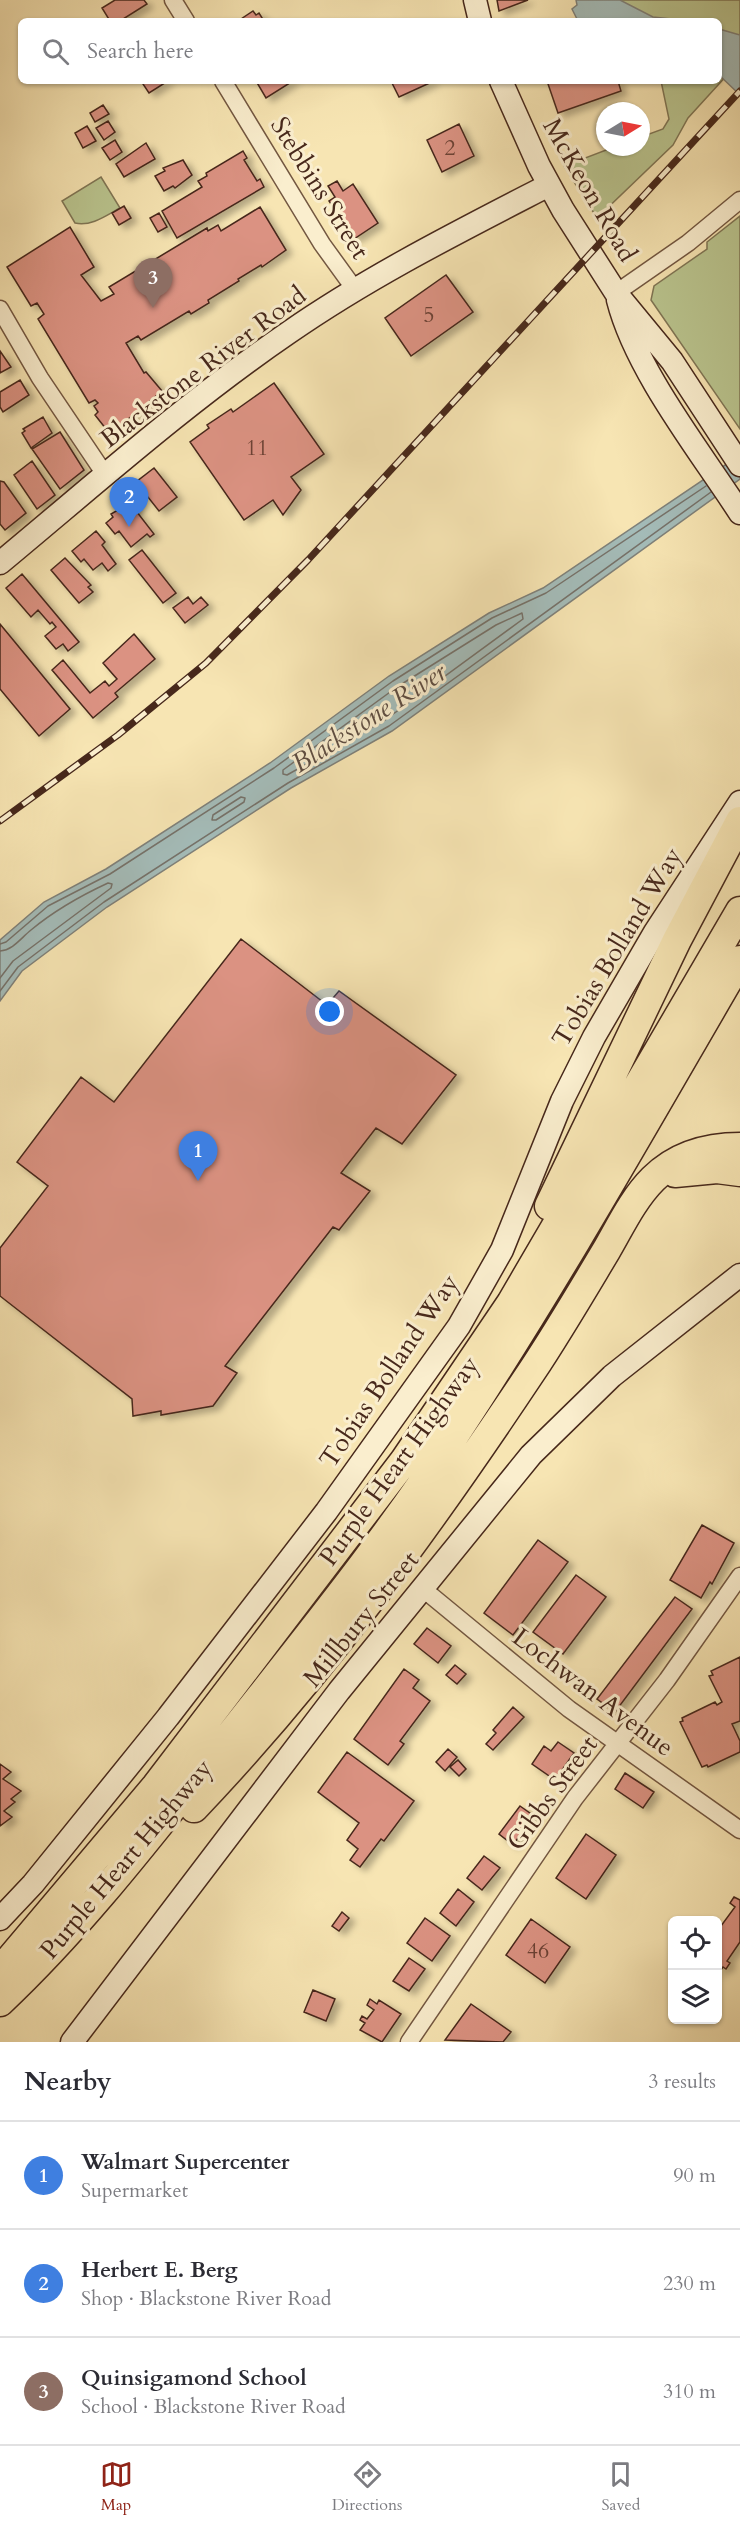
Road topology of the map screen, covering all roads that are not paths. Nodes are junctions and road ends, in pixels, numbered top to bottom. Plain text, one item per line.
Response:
1 (173, 0) edge
2 (475, 0) edge
3 (184, 18) edge
4 (479, 18) edge
5 (225, 84) edge
6 (502, 84) edge
7 (549, 185) junction
8 (740, 200) edge
9 (356, 291) junction
10 (616, 293) junction
11 (0, 309) edge
12 (740, 465) edge
13 (106, 476) junction
14 (740, 513) edge
15 (0, 563) edge
16 (740, 802) edge
17 (740, 821) edge
18 (740, 911) edge
19 (740, 960) edge
20 (740, 1147) edge
21 (740, 1172) edge
22 (653, 1179) junction
23 (740, 1275) edge
24 (453, 1392) junction
25 (740, 1576) edge
26 (422, 1588) junction
27 (618, 1745) junction
28 (740, 1830) edge
29 (0, 1919) edge
30 (64, 1936) junction
31 (0, 1971) edge
32 (0, 2002) edge
33 (72, 2042) edge
34 (409, 2042) edge

1 - 3 street
2 - 4 main road
5 - 9 street, Stebbins Street
6 - 7 main road, McKeon Road
7 - 9 main road, Blackstone River Road
7 - 10 main road, McKeon Road
8 - 10 street
9 - 13 main road, Blackstone River Road
10 - 12 main road, McKeon Road
10 - 14 main road, McKeon Road
11 - 13 street
13 - 15 main road, Blackstone River Road
16 - 29 main road, Tobias Bolland Way
17 - 24 highway
18 - 24 highway, Purple Heart Highway
19 - 30 highway, Purple Heart Highway
20 - 22 highway
21 - 22 highway
22 - 30 highway
23 - 26 main road, Millbury Street
24 - 31 highway, Purple Heart Highway
25 - 27 street, Gibbs Street
26 - 27 street, Lochwan Avenue
26 - 33 main road, Millbury Street
27 - 28 street, Lochwan Avenue
27 - 34 street, Gibbs Street
30 - 32 highway, Purple Heart Highway

